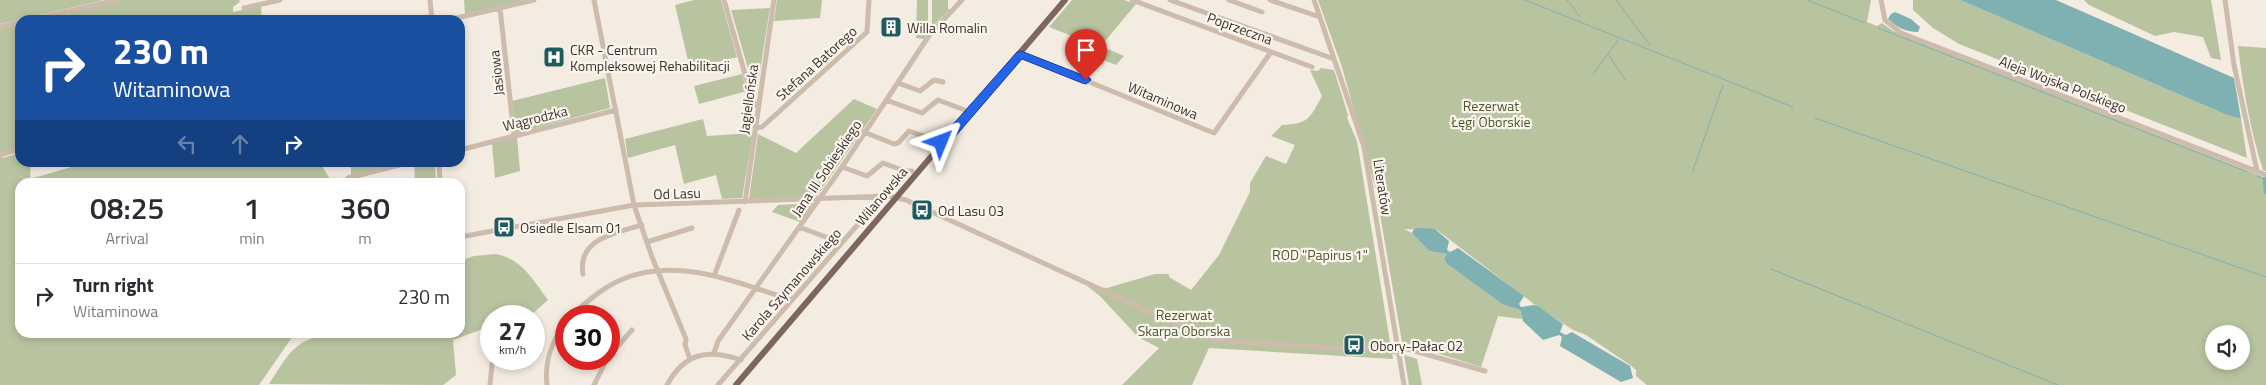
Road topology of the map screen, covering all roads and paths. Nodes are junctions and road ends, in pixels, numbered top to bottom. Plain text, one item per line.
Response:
1 (117, 0) edge
2 (280, 0) edge
3 (430, 0) edge
4 (534, 0) edge
5 (594, 0) edge
6 (724, 0) edge
7 (774, 0) edge
8 (869, 0) edge
9 (962, 0) edge
10 (1065, 0) edge
11 (1132, 0) edge
12 (1170, 0) edge
13 (1228, 0) edge
14 (1270, 0) edge
15 (1314, 0) edge
16 (1881, 0) edge
17 (2225, 0) edge
18 (244, 8) dead end
19 (500, 8) junction
20 (1262, 12) dead end
21 (51, 15) edge
22 (432, 15) edge
23 (465, 16) edge
24 (1320, 17) junction
25 (15, 23) edge
26 (0, 27) edge
27 (1271, 52) junction
28 (1021, 54) junction
29 (1334, 59) junction
30 (1312, 67) dead end
31 (943, 82) dead end
32 (898, 83) junction
33 (886, 100) junction
34 (758, 107) junction
35 (616, 110) junction
36 (970, 112) junction
37 (755, 128) junction
38 (864, 132) junction
39 (514, 135) junction
40 (943, 143) junction
41 (465, 149) edge
42 (15, 150) edge
43 (0, 155) edge
44 (391, 167) edge
45 (842, 167) junction
46 (912, 171) dead end
47 (2257, 171) junction
48 (2266, 175) edge
49 (348, 178) dead end
50 (877, 196) junction
51 (897, 197) junction
52 (820, 199) junction
53 (745, 202) junction
54 (634, 205) junction
55 (739, 210) dead end
56 (642, 225) junction
57 (799, 227) junction
58 (692, 228) dead end
59 (465, 236) edge
60 (647, 242) junction
61 (842, 243) junction
62 (657, 270) junction
63 (583, 274) dead end
64 (714, 276) junction
65 (756, 289) junction
66 (791, 300) junction
67 (583, 305) edge
68 (632, 330) dead end
69 (555, 341) edge
70 (620, 344) edge
71 (1398, 349) junction
72 (714, 353) junction
73 (690, 359) junction
74 (741, 360) junction
75 (491, 370) edge
76 (602, 370) edge
77 (1485, 371) dead end
78 (490, 385) edge
79 (547, 385) edge
80 (594, 385) edge
81 (667, 385) edge
82 (718, 385) edge
83 (736, 385) edge
84 (1404, 385) edge

1 - 21 street
2 - 18 street
3 - 22 street
4 - 19 street
5 - 35 street
6 - 34 street
7 - 34 street, Jagiellońska
8 - 37 street, Stefana Batorego
9 - 32 street, Jana III Sobieskiego
10 - 28 main road, Wilanowska
11 - 27 street, Poprzeczna
12 - 29 street
13 - 20 street
14 - 24 street
15 - 24 street, Literatów
16 - 47 street, Aleja Wojska Polskiego
17 - 47 street
19 - 23 street
19 - 39 street, Jasiowa
24 - 29 street, Literatów
25 - 26 street
27 - 28 street, Witaminowa
27 - 30 street, Poprzeczna
28 - 36 main road, Wilanowska
29 - 71 street, Literatów
31 - 32 street
32 - 33 street, Jana III Sobieskiego
33 - 36 street
33 - 38 street, Jana III Sobieskiego
34 - 37 street, Jagiellońska
35 - 39 street, Wągrodzka
35 - 54 street
36 - 40 main road, Wilanowska
37 - 53 street, Jagiellońska
38 - 40 street
38 - 45 street, Jana III Sobieskiego
39 - 41 street, Wągrodzka
40 - 51 main road, Wilanowska
42 - 43 street
44 - 49 street
45 - 46 street
45 - 52 street, Jana III Sobieskiego
47 - 48 street, Aleja Wojska Polskiego
50 - 51 street, Od Lasu
50 - 52 street, Od Lasu
50 - 61 street, Karola Szymanowskiego
51 - 71 street
51 - 83 main road, Wilanowska
52 - 53 street, Od Lasu
52 - 57 street, Jana III Sobieskiego
53 - 54 street, Od Lasu
54 - 56 street
54 - 59 street, Od Lasu
55 - 64 street
56 - 60 street
56 - 63 street
57 - 61 street
57 - 65 street, Jana III Sobieskiego
58 - 60 street
60 - 62 street
61 - 66 street, Karola Szymanowskiego
62 - 64 street
62 - 67 street
62 - 73 street
64 - 65 street
65 - 66 street
65 - 72 street, Jana III Sobieskiego
66 - 74 street, Karola Szymanowskiego
68 - 70 street
69 - 79 street
71 - 77 street
71 - 84 street, Literatów
72 - 73 street
72 - 74 street
73 - 81 street
74 - 82 street, Karola Szymanowskiego
75 - 78 street
76 - 80 street

